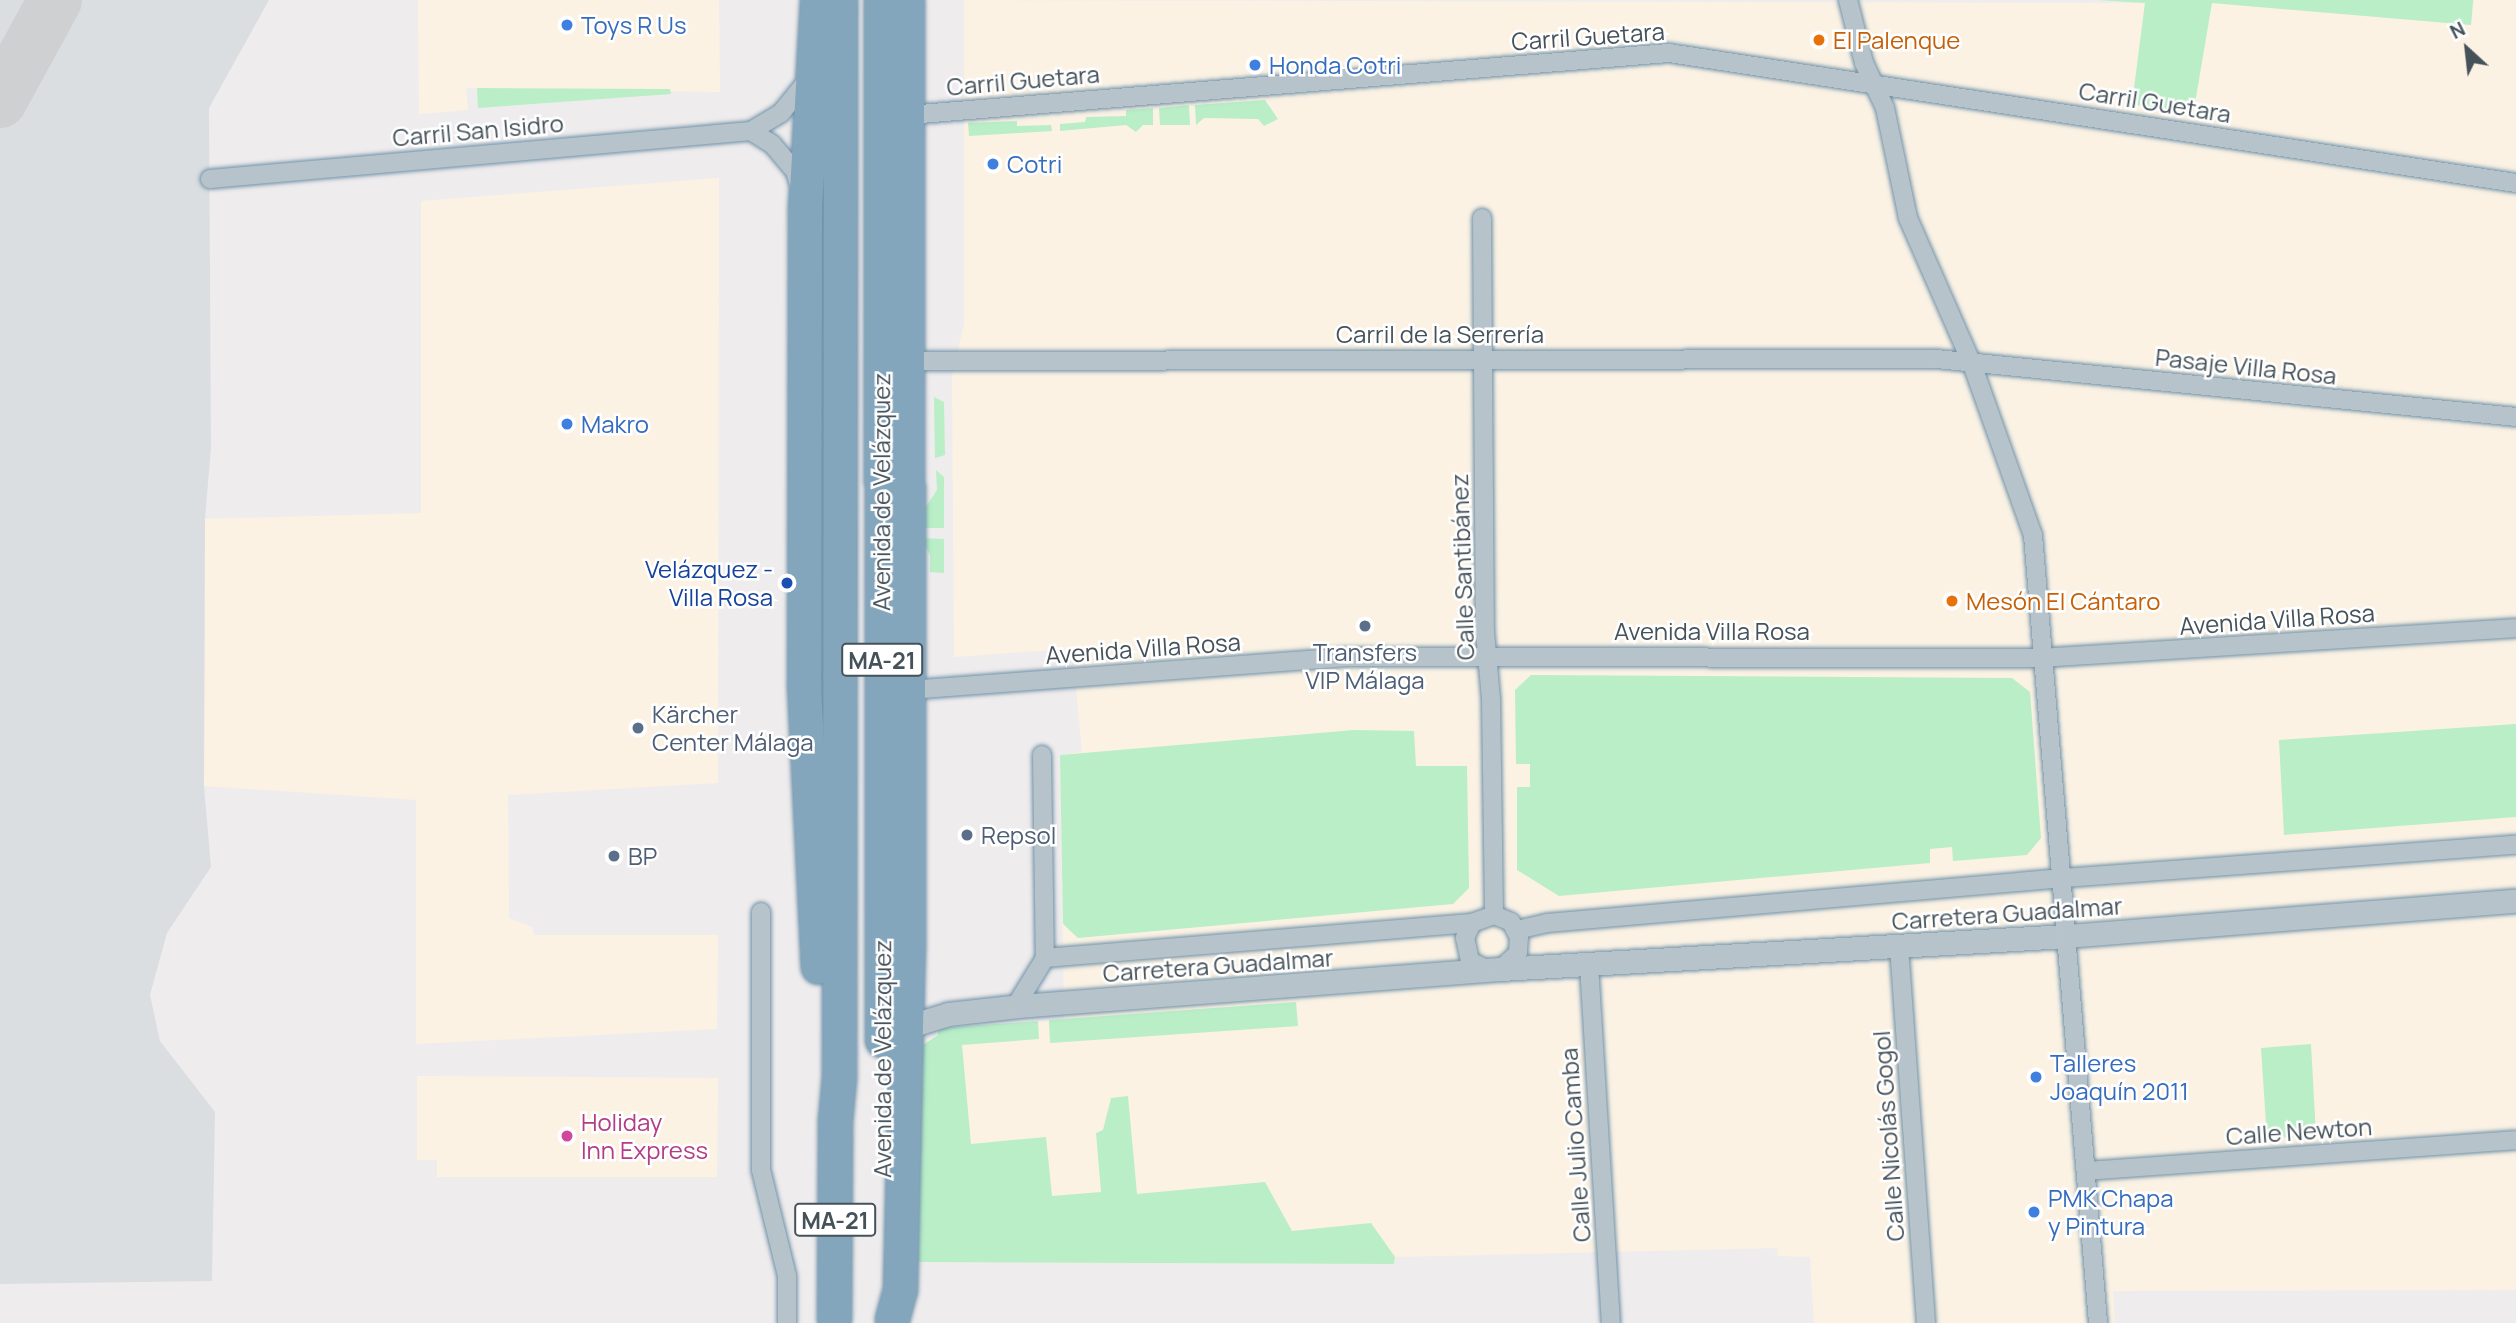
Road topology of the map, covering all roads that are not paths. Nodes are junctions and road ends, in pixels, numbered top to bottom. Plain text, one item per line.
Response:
1 (817, 0) edge
2 (840, 0) edge
3 (881, 0) edge
4 (907, 0) edge
5 (1848, 0) edge
6 (815, 63) junction
7 (1874, 84) junction
8 (908, 115) junction
9 (751, 131) junction
10 (209, 178) dead end
11 (2516, 183) edge
12 (806, 206) junction
13 (1482, 218) dead end
14 (1482, 358) junction
15 (907, 361) junction
16 (1972, 364) junction
17 (2516, 417) edge
18 (2516, 628) edge
19 (1490, 656) junction
20 (2041, 658) junction
21 (908, 690) junction
22 (1042, 755) dead end
23 (2516, 845) edge
24 (2063, 878) junction
25 (2516, 901) edge
26 (761, 912) dead end
27 (1494, 915) junction
28 (1472, 923) junction
29 (1517, 930) junction
30 (2067, 936) junction
31 (1899, 946) junction
32 (1045, 958) junction
33 (1589, 965) junction
34 (1497, 970) junction
35 (906, 984) junction
36 (1016, 1007) junction
37 (948, 1014) junction
38 (905, 1034) junction
39 (835, 1121) junction
40 (2516, 1140) edge
41 (2086, 1171) junction
42 (834, 1318) dead end
43 (787, 1323) edge
44 (1611, 1323) edge
45 (1926, 1323) edge
46 (2098, 1323) edge

1 - 6 highway
2 - 39 highway, Avenida de Velázquez / MA-21
3 - 38 highway, Avenida de Velázquez / MA-21
4 - 8 highway
5 - 7 street
6 - 9 street
6 - 12 highway
7 - 8 street, Carril Guetara
7 - 11 street, Carril Guetara
7 - 16 street
8 - 15 highway
9 - 10 street, Carril San Isidro
9 - 12 street
12 - 39 highway
13 - 14 street, Calle Santibánez
14 - 15 street, Carril de la Serrería
14 - 16 street, Carril de la Serrería
14 - 19 street, Calle Santibánez
15 - 21 highway
16 - 17 street, Pasaje Villa Rosa
16 - 20 street
18 - 20 street, Avenida Villa Rosa
19 - 20 street, Avenida Villa Rosa
19 - 21 street, Avenida Villa Rosa
19 - 27 street, Calle Santibánez
20 - 24 street
21 - 35 highway
22 - 32 street
23 - 24 street
24 - 29 street
24 - 30 street
25 - 30 street, Carretera Guadalmar
26 - 43 street
27 - 28 street
27 - 29 street
28 - 32 street
28 - 34 street
29 - 34 street
30 - 31 street, Carretera Guadalmar
30 - 41 street
31 - 33 street, Carretera Guadalmar
31 - 45 street, Calle Nicolás Gogol
32 - 36 street
33 - 34 street, Carretera Guadalmar
33 - 44 street, Calle Julio Camba
34 - 36 street, Carretera Guadalmar
35 - 37 street
35 - 38 highway
36 - 37 street, Carretera Guadalmar
37 - 38 street, Carretera Guadalmar
39 - 42 highway, Avenida de Velázquez / MA-21
40 - 41 street, Calle Newton
41 - 46 street

